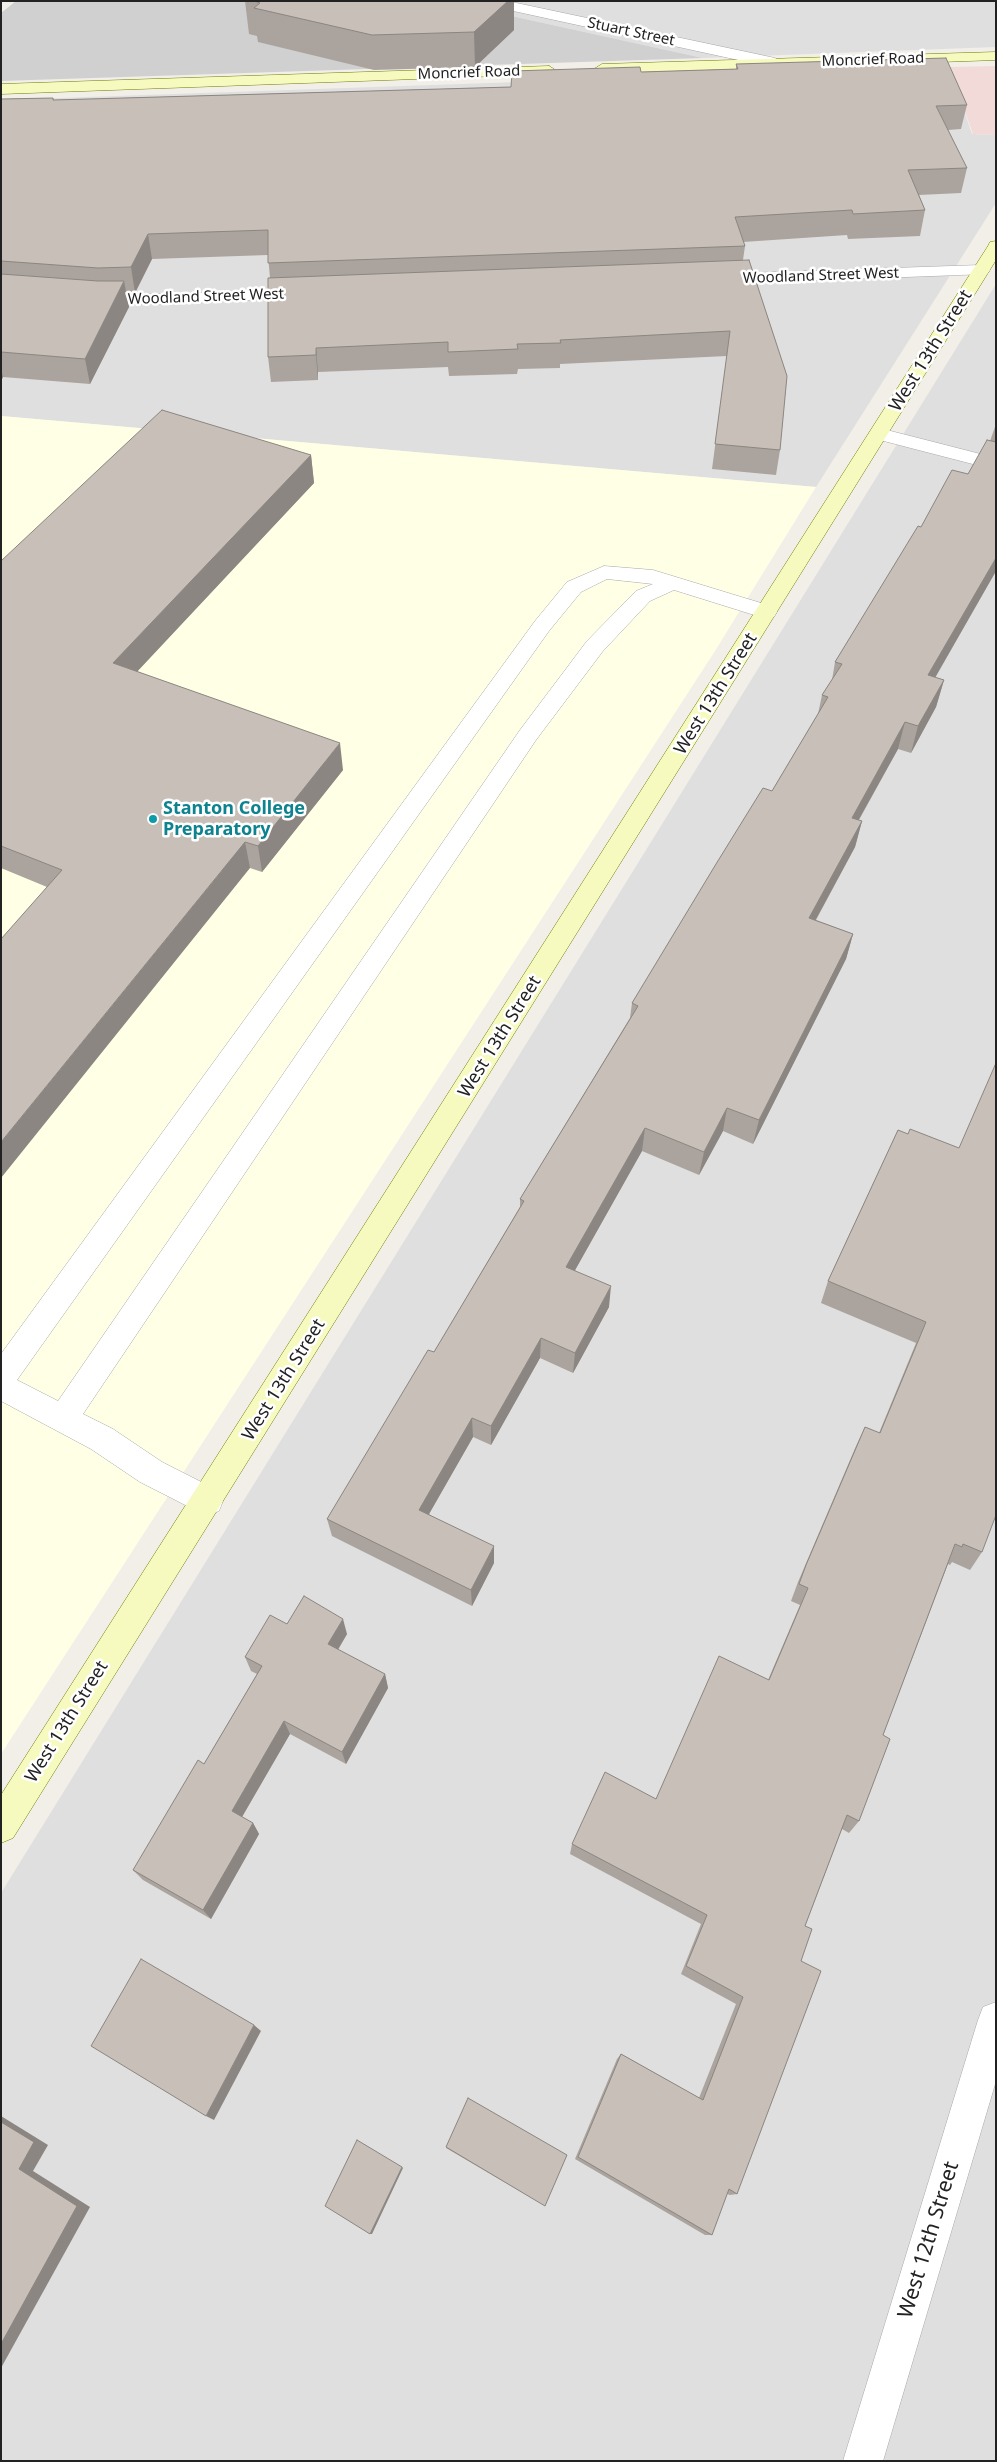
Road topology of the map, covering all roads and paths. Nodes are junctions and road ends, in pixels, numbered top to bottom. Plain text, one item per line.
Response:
1 (486, 1) edge
2 (555, 1) edge
3 (542, 13) junction
4 (996, 56) edge
5 (775, 63) junction
6 (587, 69) edge
7 (567, 70) edge
8 (1, 90) edge
9 (996, 246) edge
10 (981, 270) junction
11 (704, 280) edge
12 (325, 292) edge
13 (75, 298) edge
14 (879, 434) junction
15 (996, 464) edge
16 (673, 583) junction
17 (767, 612) junction
18 (1, 1378) edge
19 (1, 1386) edge
20 (63, 1418) junction
21 (208, 1501) junction
22 (1, 1826) edge
23 (996, 2020) edge
24 (863, 2461) edge

1 - 3 street, Stuart Street
2 - 3 street
3 - 5 street, Stuart Street
4 - 5 street, Moncrief Road
5 - 6 street, Moncrief Road
7 - 8 street, Moncrief Road
9 - 10 street, West 13th Street
10 - 11 street, Woodland Street West
10 - 14 street, West 13th Street
12 - 13 street, Woodland Street West
14 - 15 street
14 - 17 street, West 13th Street
16 - 17 street
16 - 18 street
16 - 20 street
17 - 21 street, West 13th Street
19 - 20 street
20 - 21 street
21 - 22 street, West 13th Street
23 - 24 street, West 12th Street

